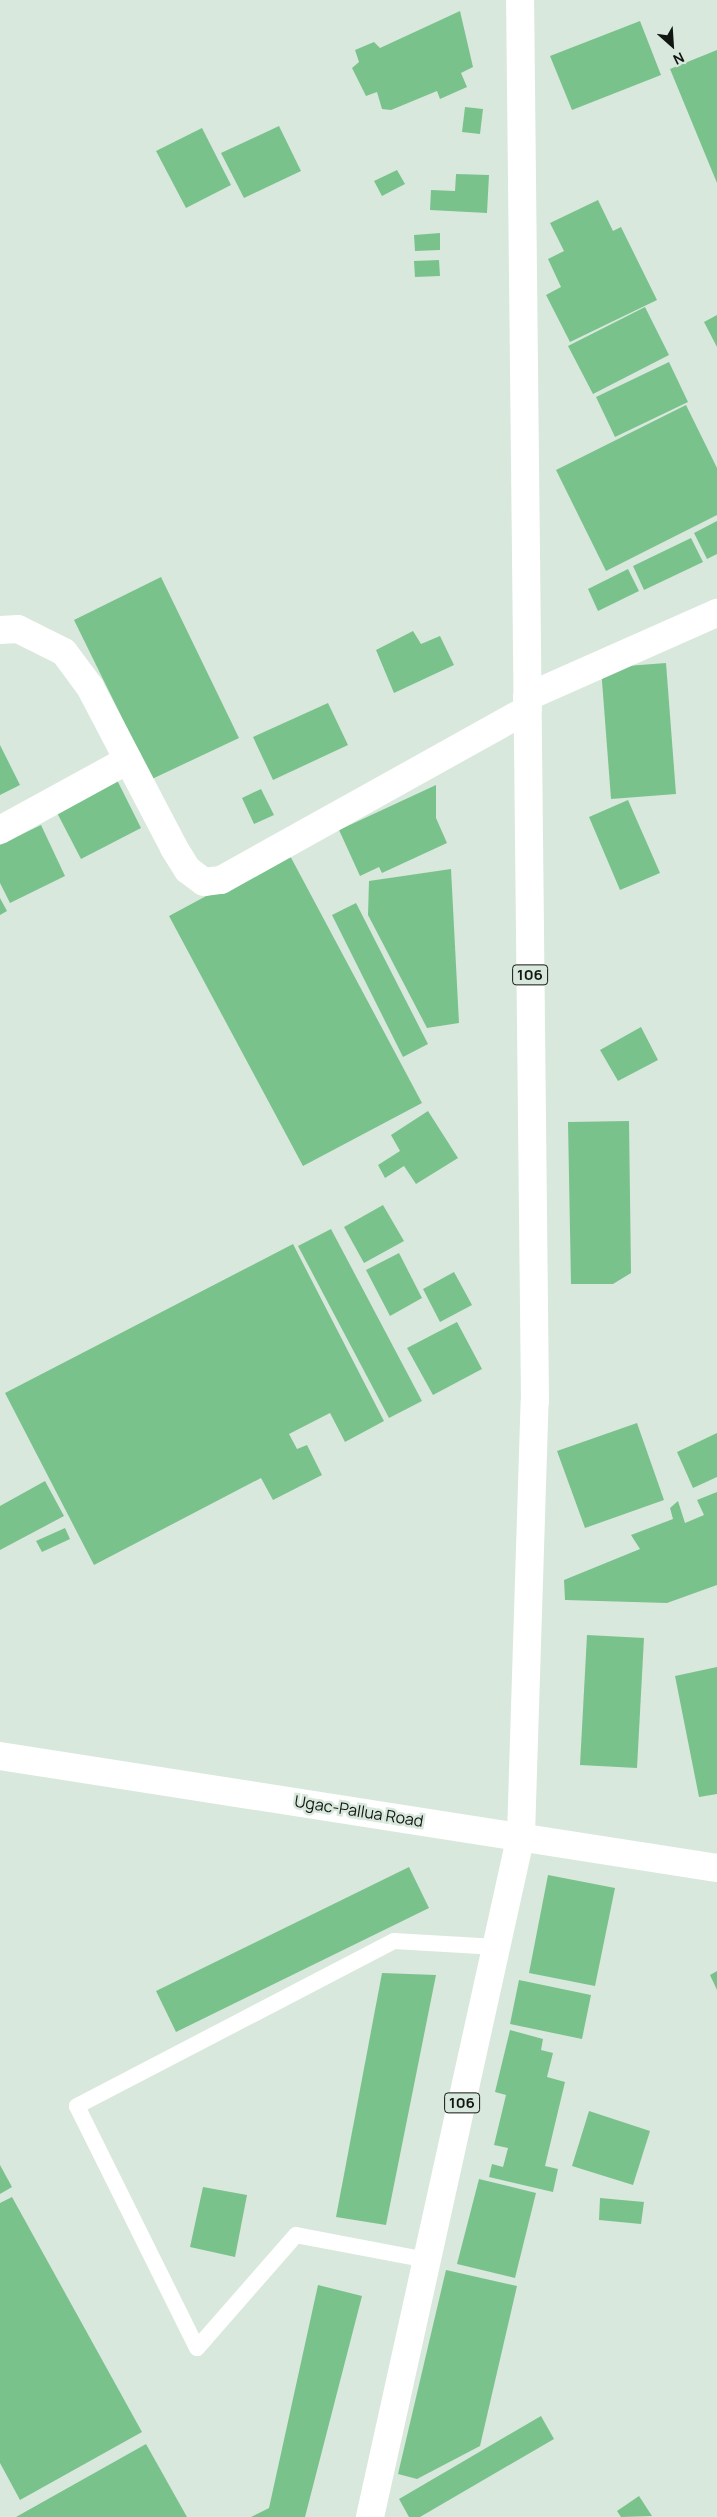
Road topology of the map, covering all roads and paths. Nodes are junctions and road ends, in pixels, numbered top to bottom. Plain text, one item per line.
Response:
1 (520, 0) edge
2 (717, 613) edge
3 (0, 630) edge
4 (528, 703) junction
5 (128, 760) junction
6 (0, 830) edge
7 (0, 1756) edge
8 (521, 1835) junction
9 (717, 1868) edge
10 (497, 1947) junction
11 (427, 2260) junction
12 (370, 2517) edge

1 - 4 main road, 106
2 - 4 main road
3 - 5 main road
4 - 5 main road
4 - 8 main road, 106
5 - 6 main road
7 - 8 main road, Ugac-Pallua Road
8 - 9 main road, Ugac-Pallua Road
8 - 10 main road, 106
10 - 11 main road, 106
10 - 11 lane
11 - 12 main road, 106

